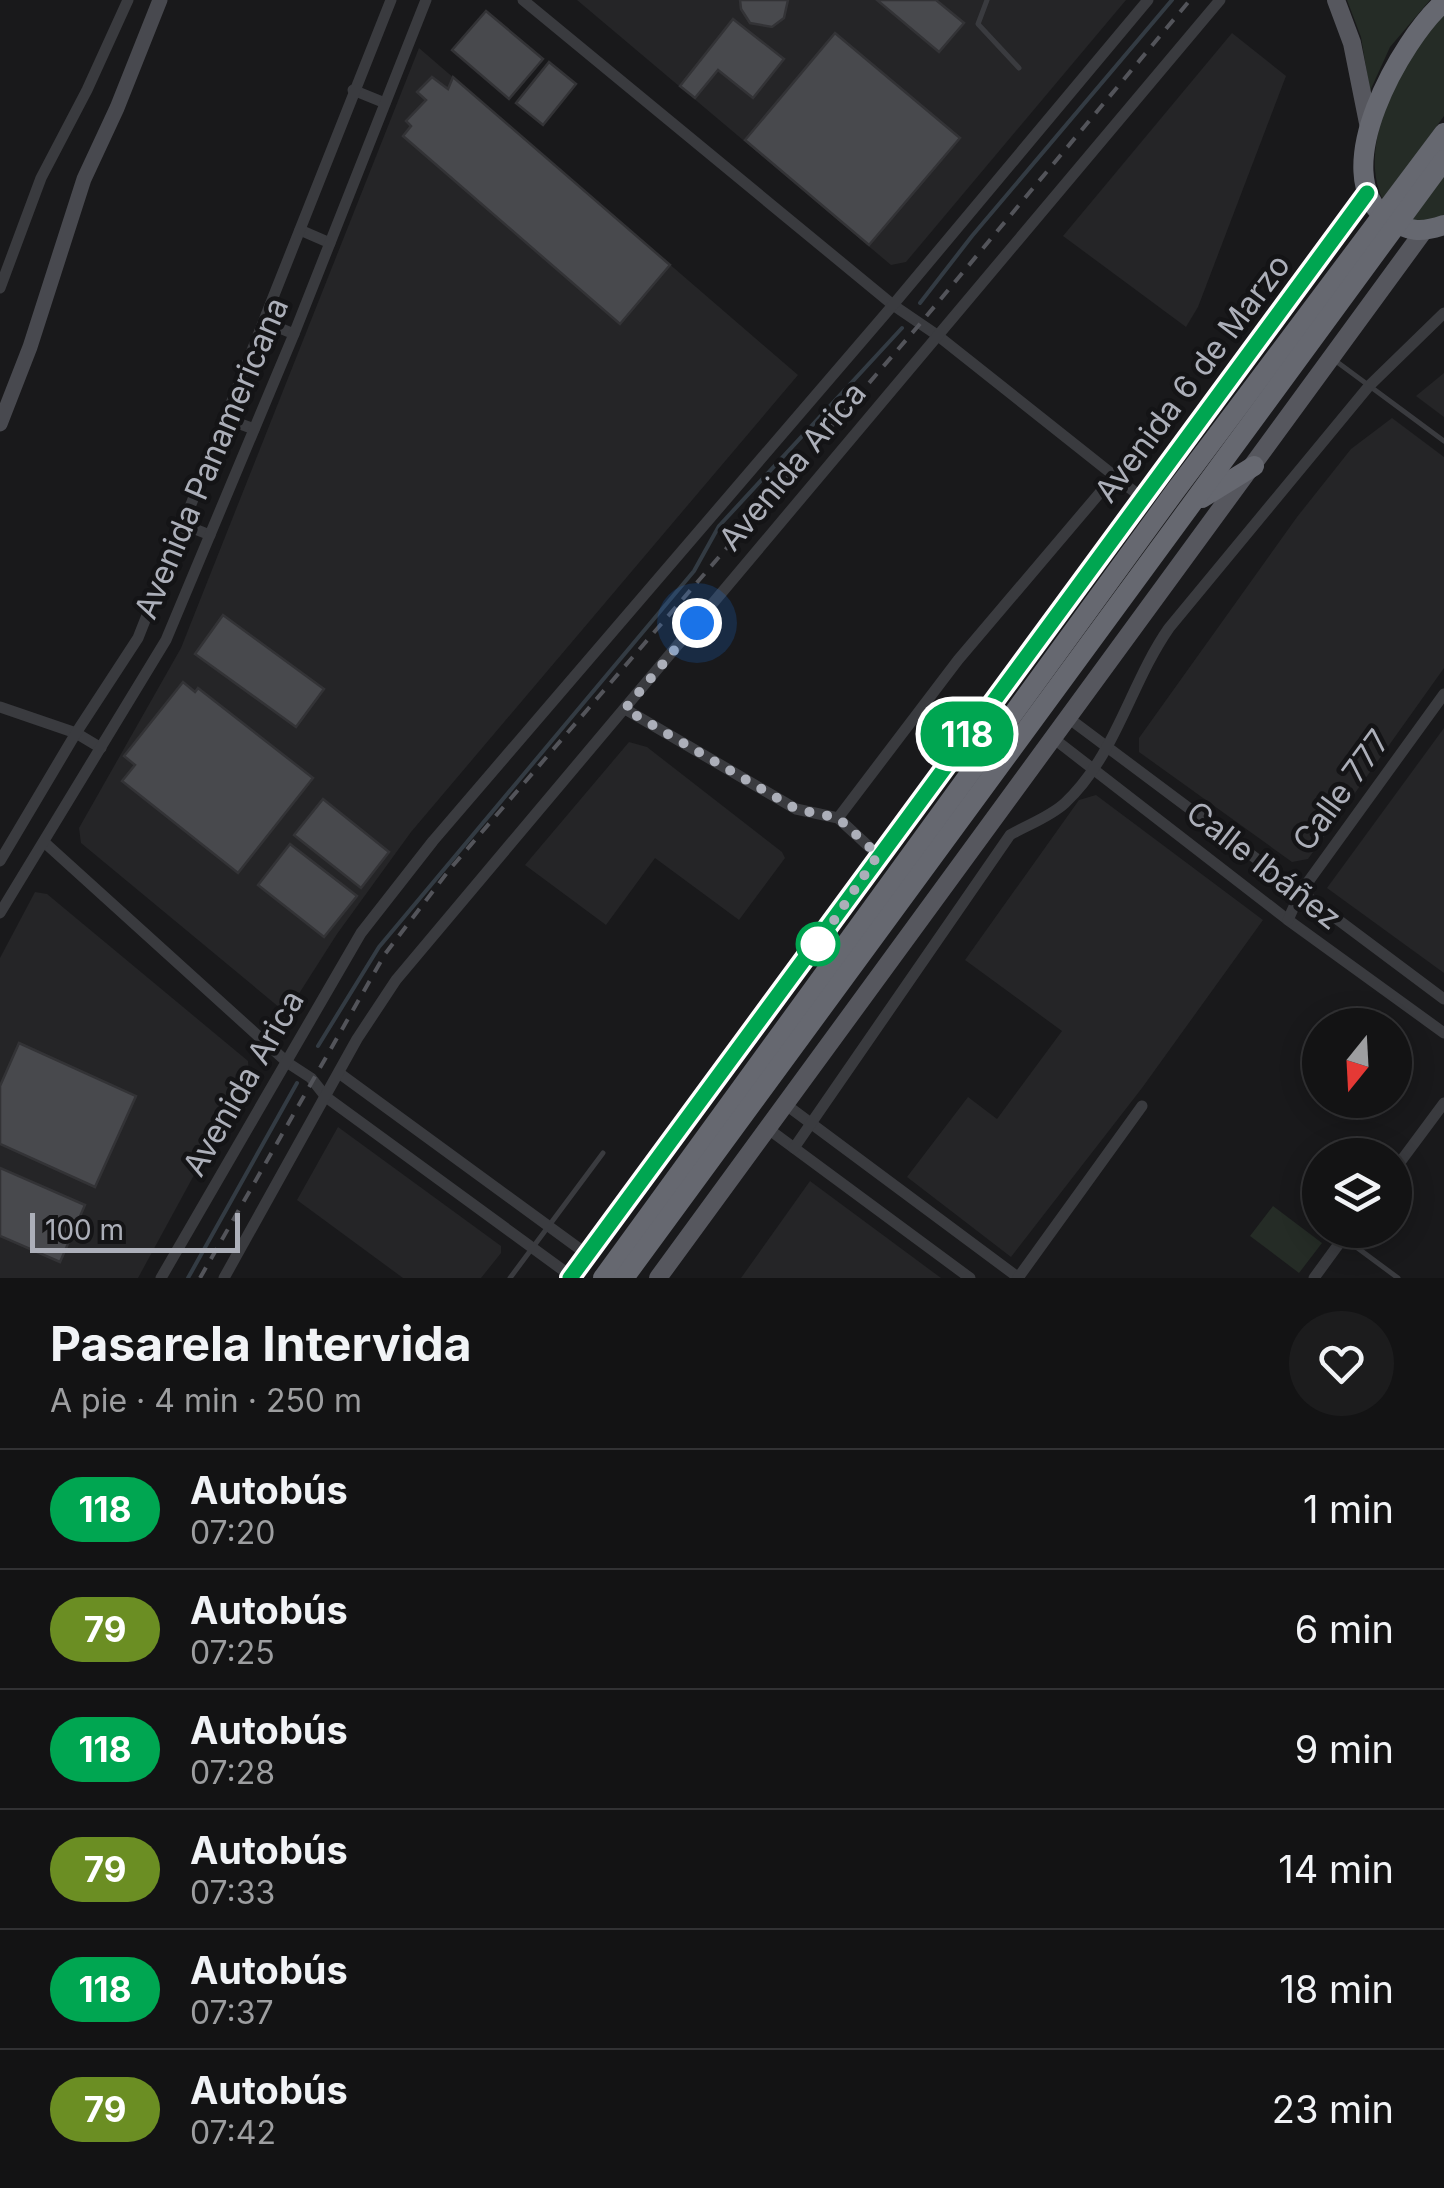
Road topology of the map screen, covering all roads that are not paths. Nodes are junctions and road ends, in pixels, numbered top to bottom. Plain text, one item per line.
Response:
1 (128, 0) edge
2 (160, 0) edge
3 (392, 0) edge
4 (426, 0) edge
5 (523, 0) edge
6 (987, 0) edge
7 (1148, 0) edge
8 (1220, 0) edge
9 (1336, 0) edge
10 (1444, 2) edge
11 (1018, 68) dead end
12 (353, 90) junction
13 (385, 103) junction
14 (1369, 128) junction
15 (1444, 133) edge
16 (1444, 160) edge
17 (1367, 193) junction
18 (1390, 220) junction
19 (1444, 225) edge
20 (300, 230) junction
21 (1423, 232) junction
22 (330, 242) junction
23 (0, 288) edge
24 (893, 305) junction
25 (1444, 314) edge
26 (265, 322) junction
27 (294, 334) junction
28 (936, 335) junction
29 (1330, 358) junction
30 (1370, 386) junction
31 (224, 418) junction
32 (0, 424) edge
33 (254, 429) junction
34 (1444, 440) edge
35 (1254, 466) junction
36 (1115, 475) junction
37 (1141, 497) junction
38 (1192, 504) junction
39 (182, 524) junction
40 (210, 534) junction
41 (138, 638) junction
42 (161, 648) junction
43 (1444, 694) edge
44 (0, 707) edge
45 (625, 709) junction
46 (1067, 717) junction
47 (76, 733) junction
48 (1053, 738) junction
49 (1109, 747) junction
50 (100, 748) junction
51 (1094, 768) junction
52 (838, 818) junction
53 (44, 842) junction
54 (878, 855) junction
55 (0, 861) edge
56 (1300, 893) junction
57 (0, 913) edge
58 (1288, 920) junction
59 (1444, 998) edge
60 (1444, 1033) edge
61 (288, 1063) junction
62 (339, 1073) junction
63 (326, 1096) junction
64 (1444, 1103) edge
65 (785, 1104) junction
66 (1142, 1106) dead end
67 (811, 1124) junction
68 (768, 1128) junction
69 (1412, 1146) edge
70 (794, 1148) junction
71 (603, 1152) dead end
72 (548, 1226) junction
73 (1336, 1248) edge
74 (1363, 1248) edge
75 (531, 1249) junction
76 (588, 1254) junction
77 (570, 1277) edge
78 (161, 1278) edge
79 (224, 1278) edge
80 (510, 1278) edge
81 (604, 1278) edge
82 (624, 1278) edge
83 (658, 1278) edge
84 (970, 1278) edge
85 (1019, 1278) edge
86 (1314, 1278) edge
87 (1398, 1278) edge

1 - 23 street
2 - 32 main road
3 - 12 street, Avenida Panamericana
4 - 13 street, Avenida Panamericana
5 - 24 street
6 - 11 lane
7 - 24 street, Avenida Arica
8 - 28 street, Avenida Arica
9 - 14 main road
10 - 14 highway
12 - 13 street
12 - 20 street, Avenida Panamericana
13 - 22 street, Avenida Panamericana
14 - 17 highway
15 - 18 highway, Avenida 6 de Marzo
16 - 18 highway, Avenida 6 de Marzo
17 - 18 highway
17 - 37 main road, Avenida 6 de Marzo
18 - 21 highway
18 - 38 highway, Avenida 6 de Marzo
18 - 81 highway, Avenida 6 de Marzo
19 - 21 highway
20 - 22 street
20 - 26 street, Avenida Panamericana
21 - 29 main road
22 - 27 street, Avenida Panamericana
24 - 28 street
24 - 61 street, Avenida Arica
25 - 30 street
26 - 27 street
26 - 31 street, Avenida Panamericana
27 - 33 street, Avenida Panamericana
28 - 36 street
28 - 45 street, Avenida Arica
29 - 30 lane
29 - 35 main road
30 - 34 lane
30 - 49 street
31 - 33 street
31 - 39 street, Avenida Panamericana
33 - 40 street, Avenida Panamericana
35 - 38 highway
35 - 46 main road
36 - 37 street
36 - 52 street
37 - 54 main road, Avenida 6 de Marzo
38 - 82 highway, Avenida 6 de Marzo
39 - 40 street
39 - 41 street, Avenida Panamericana
40 - 42 street, Avenida Panamericana
41 - 42 street
41 - 47 street, Avenida Panamericana
42 - 50 street, Avenida Panamericana
43 - 56 street, Calle 777
44 - 47 street
45 - 52 street
45 - 62 street, Avenida Arica
46 - 48 main road
46 - 49 street, Calle Ibáñez
47 - 50 street
47 - 55 street, Avenida Panamericana
48 - 51 street, Calle Ibáñez
48 - 65 main road
49 - 51 street
49 - 56 street, Calle Ibáñez
50 - 53 street, Avenida Panamericana
51 - 58 street, Calle Ibáñez
51 - 67 street
52 - 54 street
53 - 57 street, Avenida Panamericana
53 - 61 street
54 - 76 main road, Avenida 6 de Marzo
56 - 58 street, Calle 777
56 - 59 street, Calle Ibáñez
58 - 60 street, Calle Ibáñez
61 - 63 street
61 - 78 street, Avenida Arica
62 - 63 street, Avenida Arica
62 - 72 street
63 - 75 street
63 - 79 street, Avenida Arica
64 - 69 street
65 - 67 street
65 - 68 main road
66 - 85 street
67 - 70 street
67 - 85 street
68 - 70 street
68 - 83 main road
70 - 84 street
71 - 72 lane
72 - 75 lane
72 - 76 street
73 - 86 street
74 - 87 lane
75 - 77 street
75 - 80 lane
76 - 77 main road, Avenida 6 de Marzo

